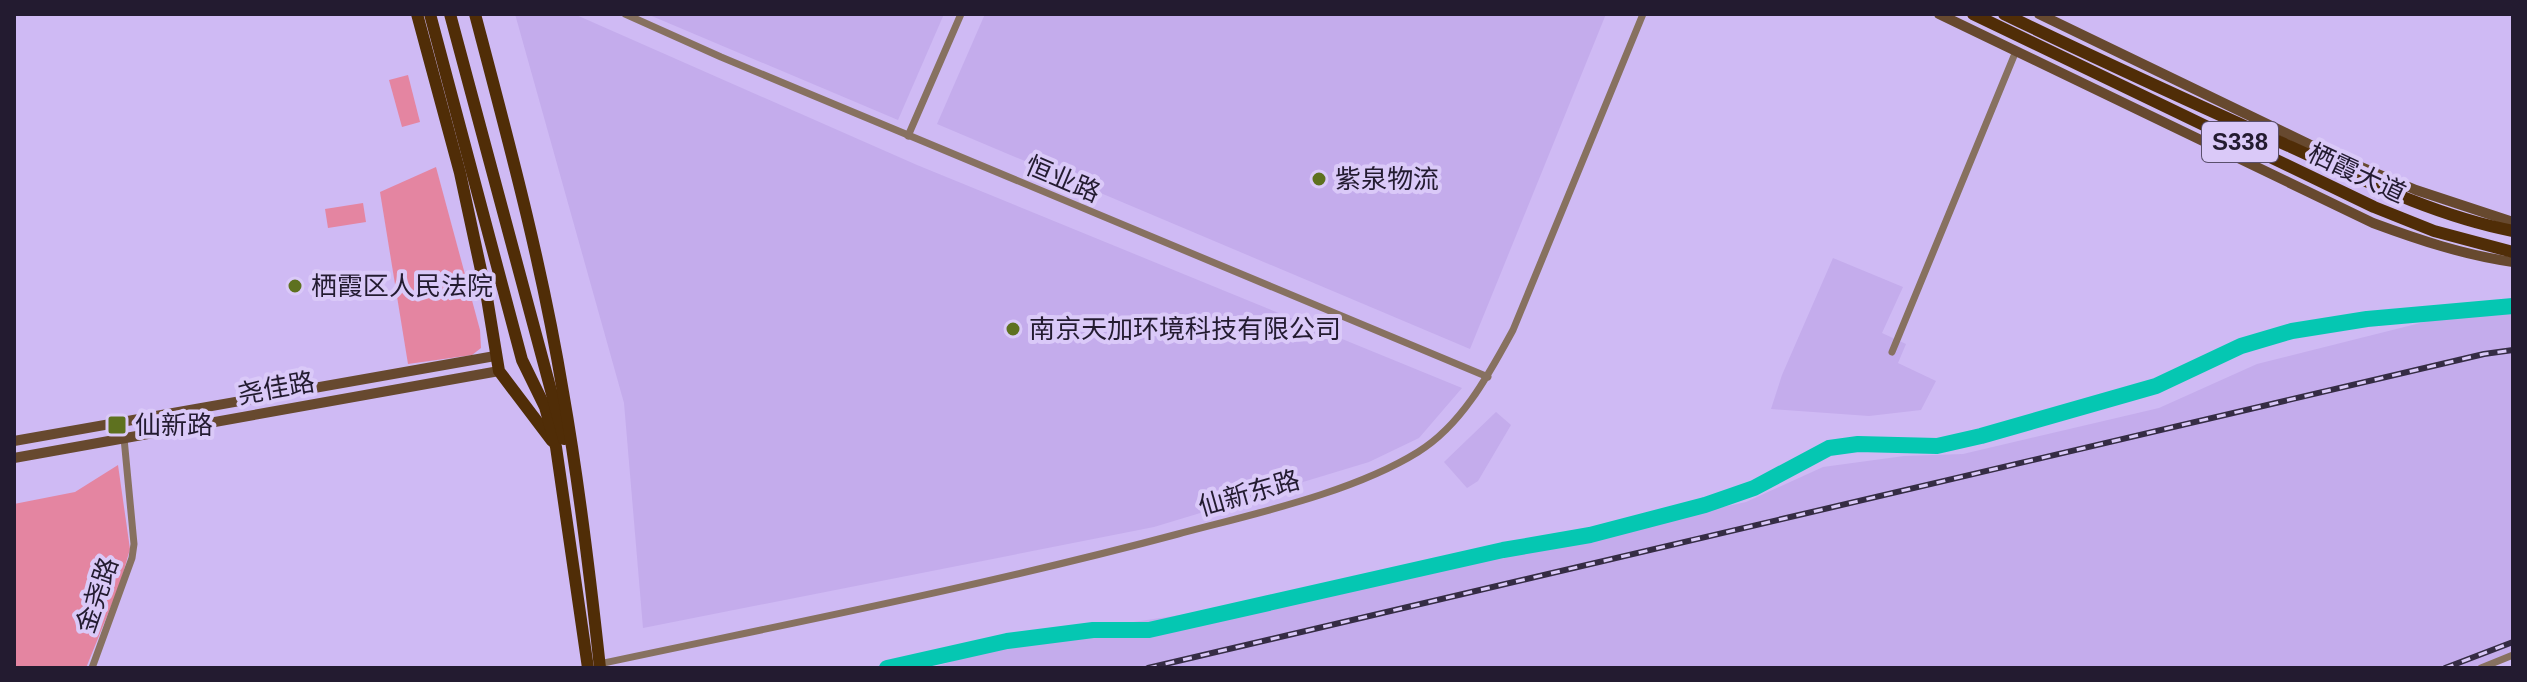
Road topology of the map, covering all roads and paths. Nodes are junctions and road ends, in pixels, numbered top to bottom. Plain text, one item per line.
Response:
1 (417, 14) edge
2 (430, 14) edge
3 (450, 14) edge
4 (475, 14) edge
5 (625, 14) edge
6 (961, 14) edge
7 (1643, 14) edge
8 (1939, 14) edge
9 (1973, 14) edge
10 (2004, 14) edge
11 (2039, 14) edge
12 (421, 30) junction
13 (2016, 51) junction
14 (908, 136) junction
15 (2513, 222) edge
16 (2513, 231) edge
17 (2513, 252) edge
18 (2513, 262) edge
19 (1892, 352) dead end
20 (495, 356) junction
21 (499, 371) junction
22 (1488, 377) junction
23 (124, 438) junction
24 (14, 441) edge
25 (556, 447) junction
26 (14, 458) edge
27 (580, 496) junction
28 (2513, 655) edge
29 (596, 667) edge
30 (92, 668) edge
31 (2481, 668) edge

1 - 12 main road
2 - 12 main road
2 - 25 main road
3 - 27 main road
4 - 27 main road
5 - 14 street, 恒业路
6 - 14 street
7 - 22 street, 仙新东路
8 - 13 street
9 - 17 main road, 栖霞大道 / S338
10 - 16 main road, 栖霞大道 / S338
11 - 15 street
12 - 20 main road
13 - 18 street
13 - 19 street
14 - 22 street, 恒业路
20 - 21 main road
20 - 24 street, 尧佳路
21 - 23 street, 尧佳路
21 - 25 main road
22 - 29 street, 仙新东路
23 - 26 street, 尧佳路
23 - 30 street, 金尧路
25 - 29 main road
27 - 29 main road
28 - 31 street

